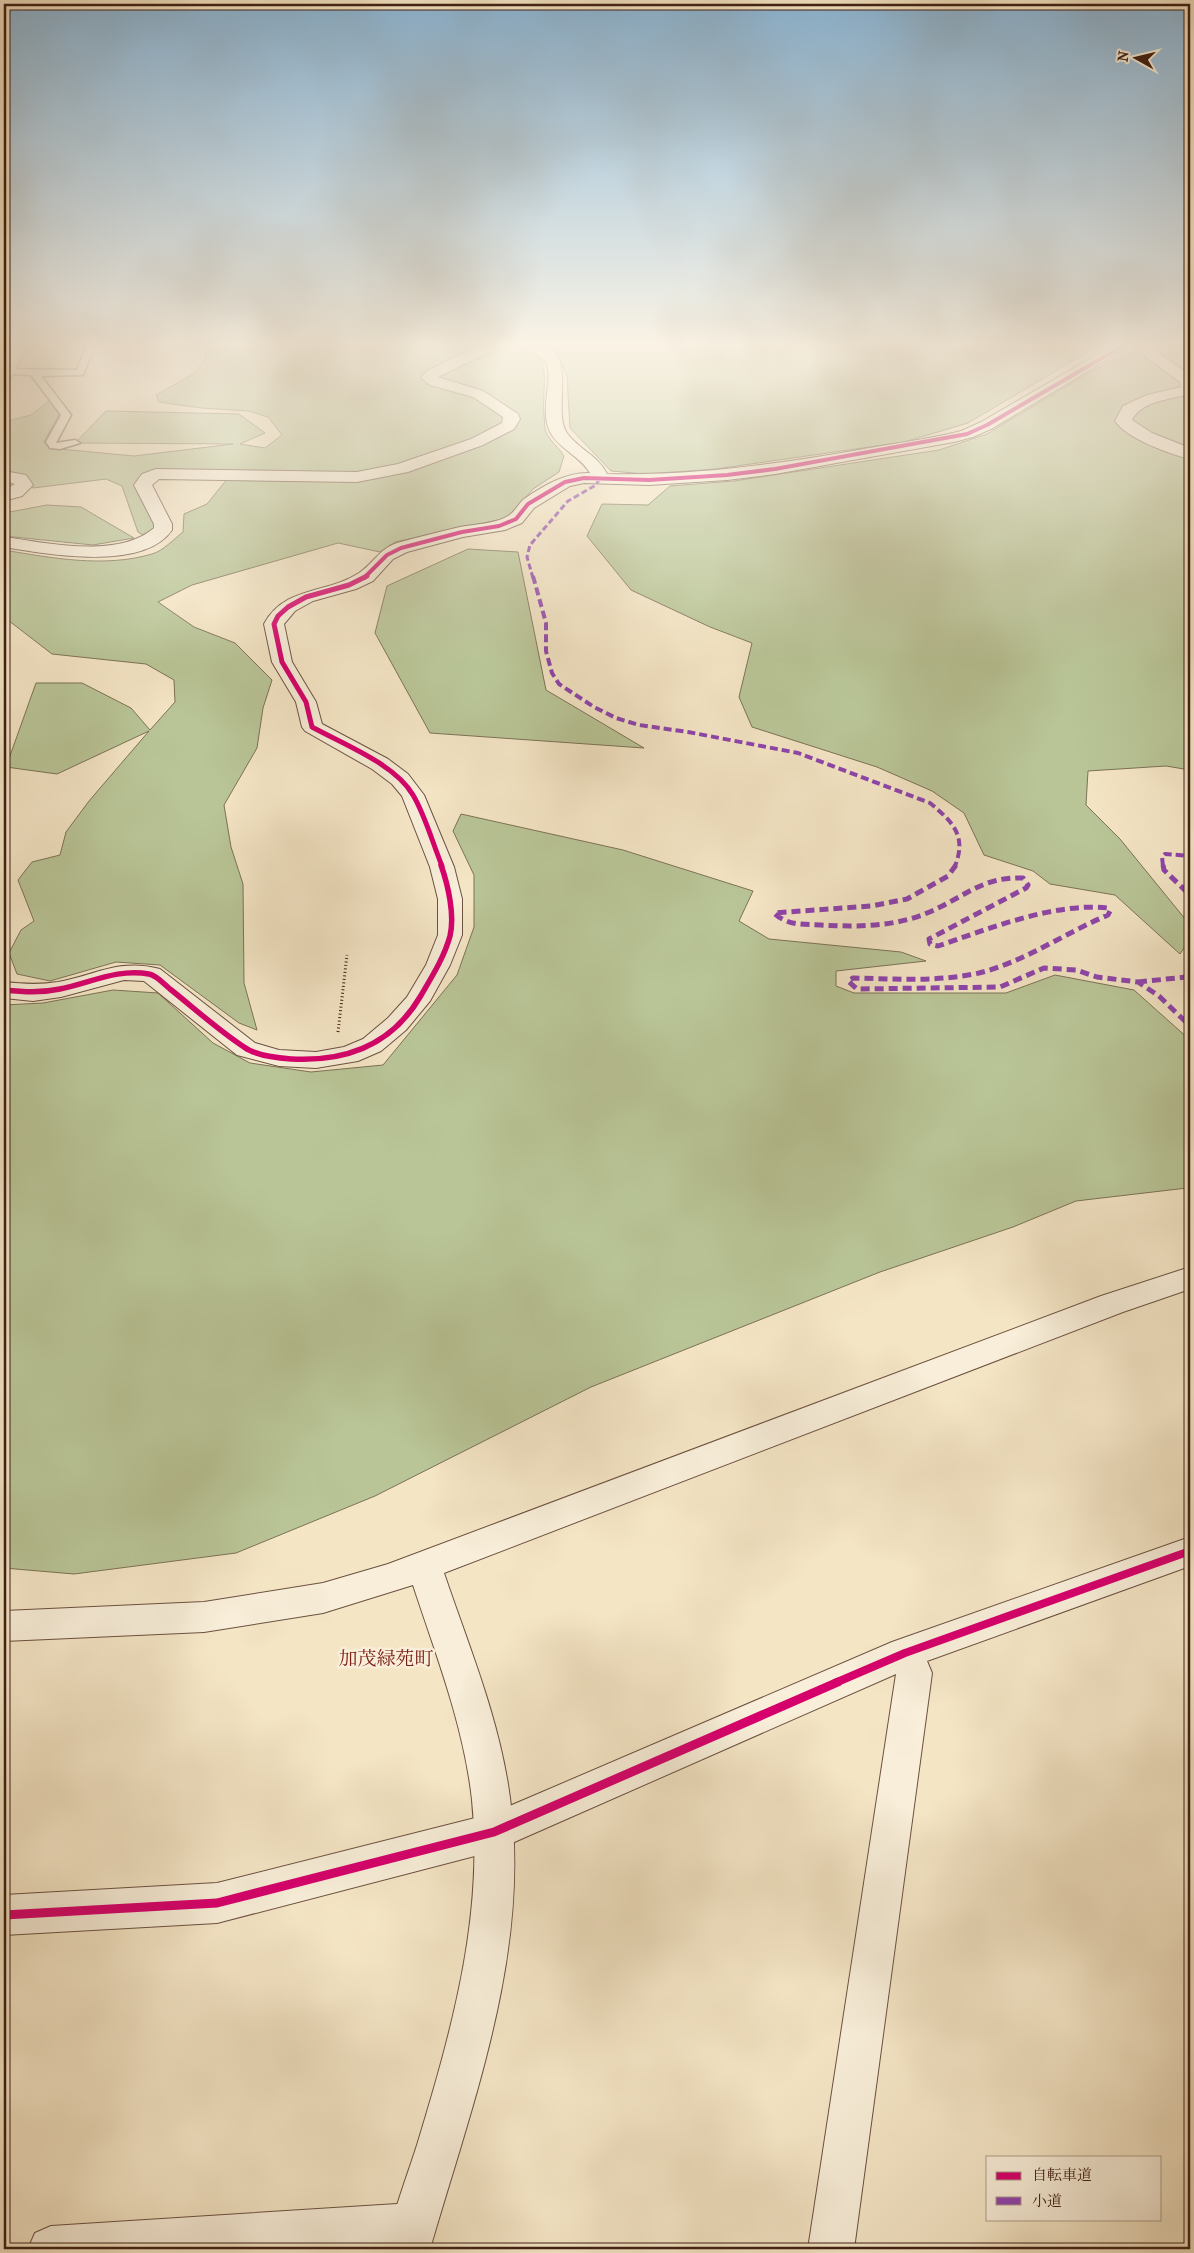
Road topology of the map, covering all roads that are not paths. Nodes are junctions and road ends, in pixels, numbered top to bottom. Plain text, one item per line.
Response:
1 (448, 452) edge
2 (578, 452) edge
3 (875, 452) edge
4 (4, 476) edge
5 (600, 478) junction
6 (4, 496) edge
7 (4, 542) edge
8 (4, 990) edge
9 (1190, 1278) edge
10 (1190, 1551) edge
11 (424, 1566) junction
12 (4, 1626) edge
13 (905, 1652) junction
14 (494, 1832) junction
15 (4, 1915) edge
16 (410, 2238) edge
17 (51, 2249) edge
18 (831, 2249) edge

1 - 7 street
2 - 5 street
3 - 5 street
4 - 6 street
5 - 8 street
9 - 11 street
10 - 13 street
11 - 12 street
11 - 14 street
13 - 14 street
13 - 18 street
14 - 15 street
14 - 16 street
16 - 17 street

